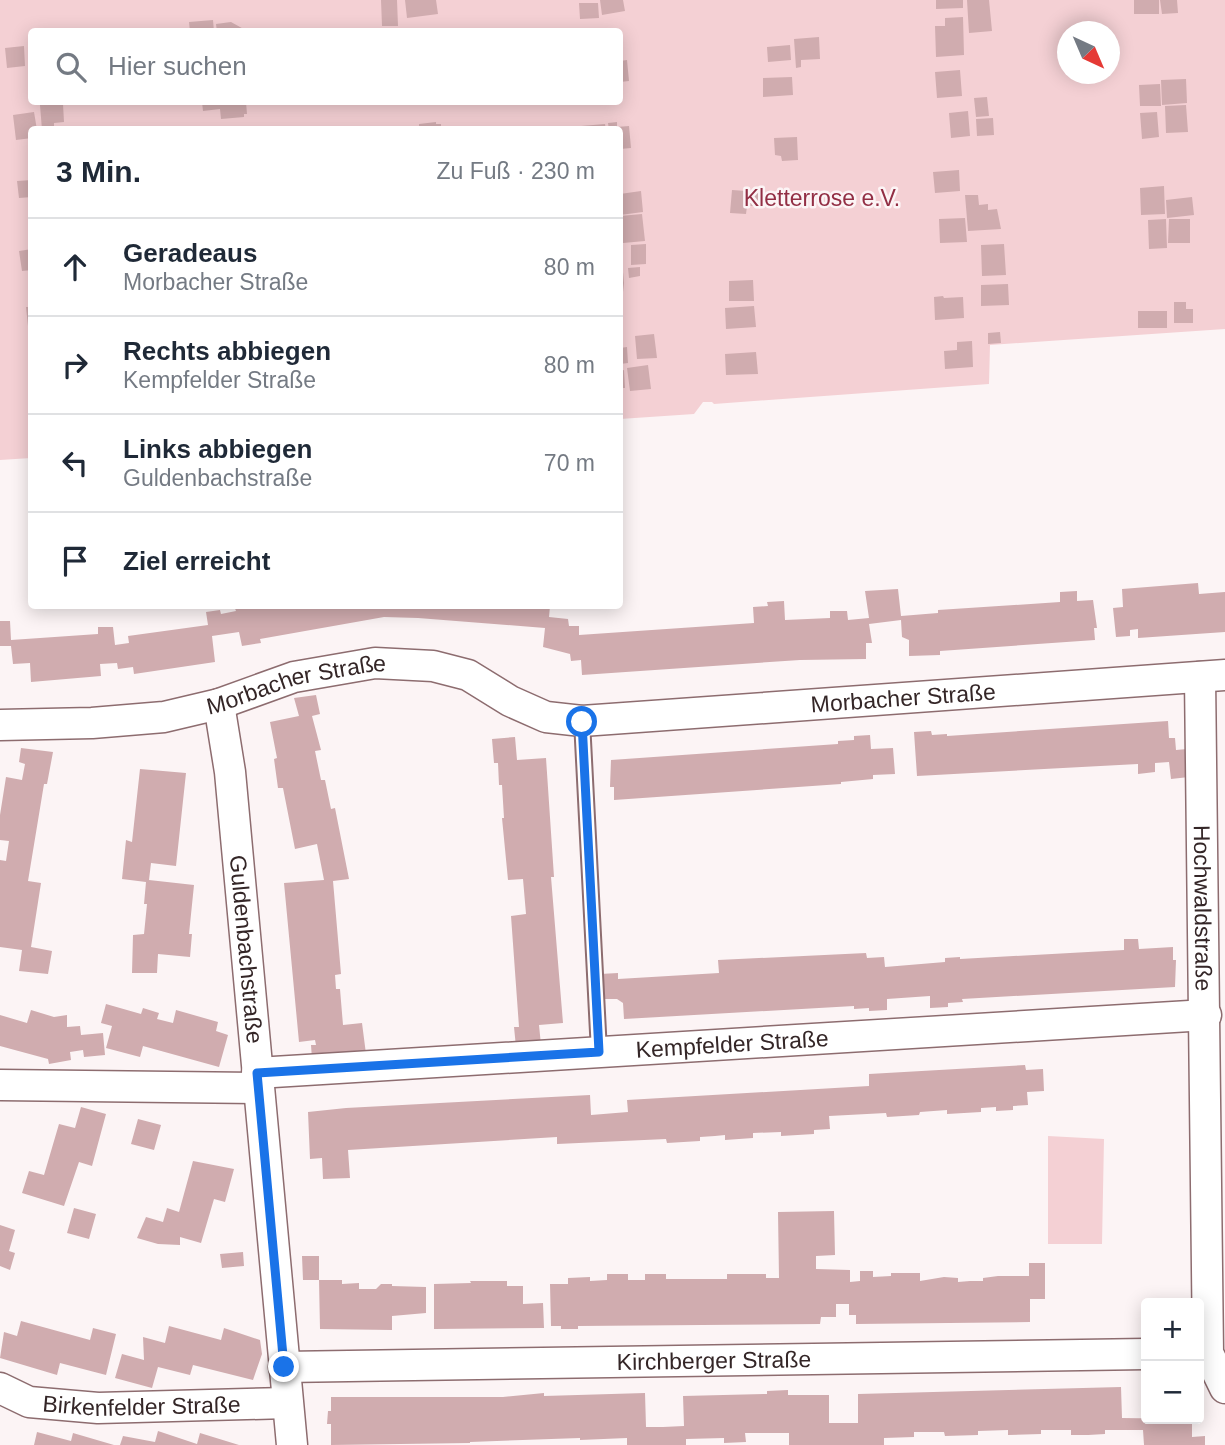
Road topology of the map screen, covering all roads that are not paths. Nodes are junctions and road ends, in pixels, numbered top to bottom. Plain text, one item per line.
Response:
1 (1212, 676) edge
2 (219, 704) junction
3 (582, 722) junction
4 (0, 725) edge
5 (1206, 1015) junction
6 (599, 1052) junction
7 (258, 1080) junction
8 (0, 1085) edge
9 (1204, 1353) edge
10 (1141, 1354) edge
11 (284, 1367) junction
12 (0, 1388) edge
13 (1225, 1388) edge
14 (287, 1403) junction
15 (292, 1445) edge

1 - 3 street, Morbacher Straße
1 - 5 street, Hochwaldstraße
2 - 3 street, Morbacher Straße
2 - 4 street, Morbacher Straße
2 - 7 street, Guldenbachstraße
3 - 6 lane
5 - 6 street, Kempfelder Straße
5 - 9 street, Hochwaldstraße
6 - 7 street, Kempfelder Straße
7 - 8 street
7 - 11 street, Guldenbachstraße
9 - 13 street, Hochwaldstraße
10 - 11 street, Kirchberger Straße
11 - 14 street, Guldenbachstraße
12 - 14 street, Birkenfelder Straße
14 - 15 street, Guldenbachstraße

